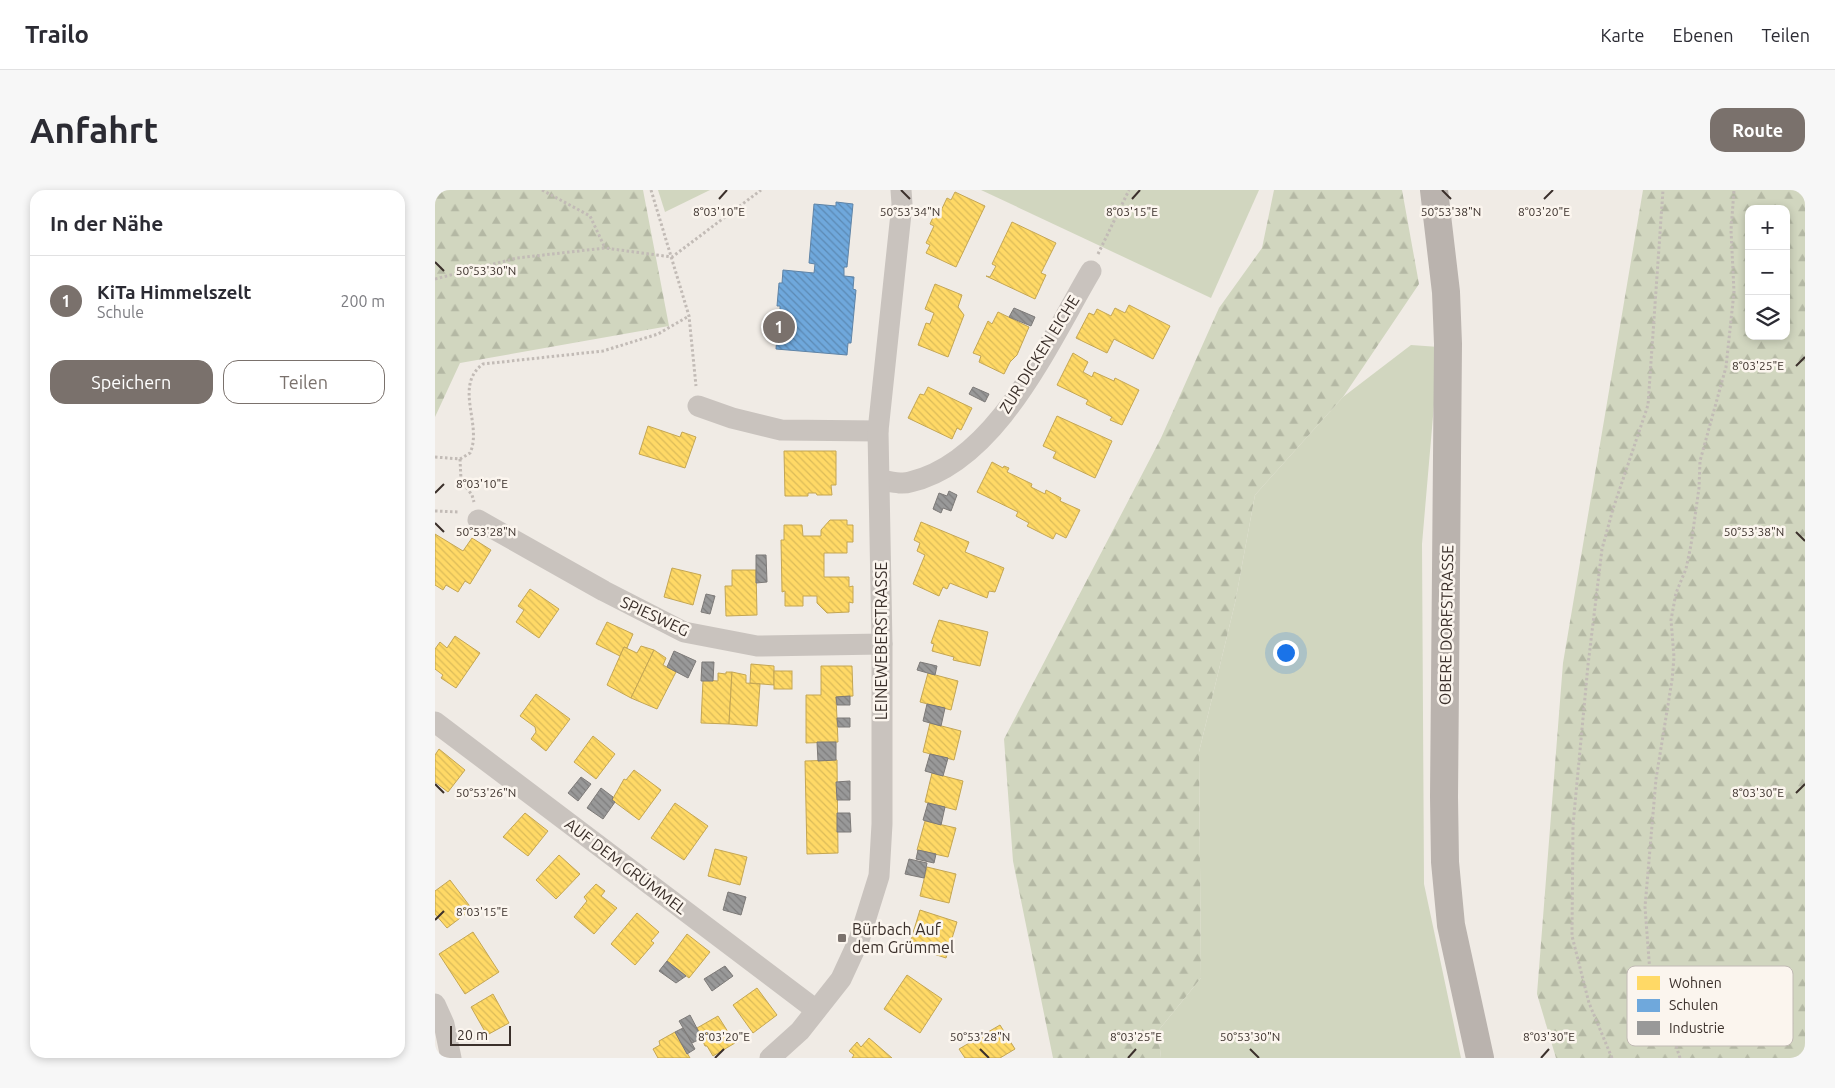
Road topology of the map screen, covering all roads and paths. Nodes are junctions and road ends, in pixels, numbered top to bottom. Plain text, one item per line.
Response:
1 (542, 190) edge
2 (651, 190) edge
3 (761, 190) edge
4 (901, 190) edge
5 (1129, 190) edge
6 (1434, 190) edge
7 (1663, 190) edge
8 (1734, 190) edge
9 (605, 248) junction
10 (672, 257) junction
11 (1091, 271) joint
12 (435, 279) edge
13 (689, 316) junction
14 (698, 406) joint
15 (878, 431) junction
16 (435, 457) edge
17 (460, 459) junction
18 (880, 480) junction
19 (435, 511) edge
20 (469, 516) junction
21 (882, 644) junction
22 (435, 722) edge
23 (1649, 966) edge
24 (435, 1004) edge
25 (816, 1010) junction
26 (1676, 1046) edge
27 (451, 1058) edge
28 (770, 1058) edge
29 (1480, 1058) edge
30 (1612, 1058) edge
31 (1680, 1058) edge

1 - 9 path
2 - 10 path
3 - 10 path
4 - 15 street, LEINEWEBERSTRASSE
5 - 11 path
6 - 29 street, OBERE DORFSTRASSE
7 - 30 path
8 - 23 path
9 - 10 path
9 - 12 path
10 - 13 path
11 - 18 street, ZUR DICKEN EICHE
13 - 14 path
13 - 17 path
14 - 15 street
15 - 18 street, LEINEWEBERSTRASSE
16 - 17 path
17 - 20 path
18 - 21 street, LEINEWEBERSTRASSE
19 - 20 path
20 - 21 street, SPIESWEG
21 - 25 street, LEINEWEBERSTRASSE
22 - 25 street, AUF DEM GRÜMMEL
24 - 27 street
25 - 28 street, LEINEWEBERSTRASSE
26 - 31 path

